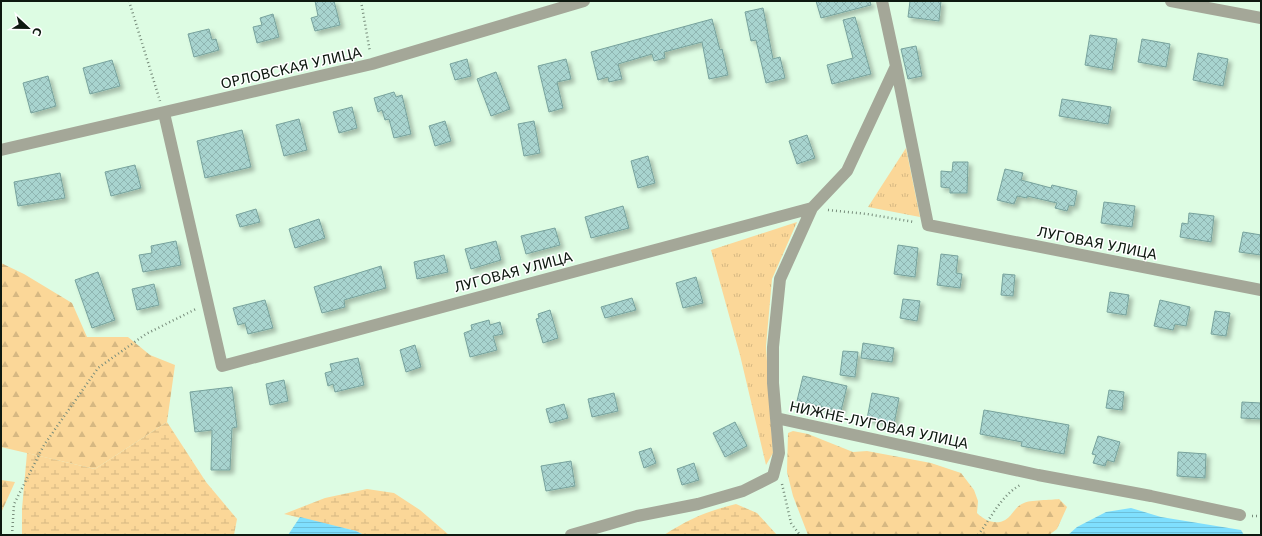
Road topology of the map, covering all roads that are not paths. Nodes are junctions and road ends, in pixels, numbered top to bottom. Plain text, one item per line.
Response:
1 (584, 1) edge
2 (882, 1) edge
3 (1171, 1) edge
4 (1261, 18) edge
5 (896, 66) junction
6 (164, 113) junction
7 (1, 150) edge
8 (812, 208) junction
9 (1261, 290) edge
10 (776, 418) junction
11 (1240, 515) dead end
12 (571, 535) edge

1 - 6 street, ОРЛОВСКАЯ УЛИЦА
2 - 5 street
3 - 4 street
5 - 8 street
5 - 9 street, ЛУГОВАЯ УЛИЦА
6 - 7 street, ОРЛОВСКАЯ УЛИЦА
6 - 8 street, ЛУГОВАЯ УЛИЦА
8 - 10 street
10 - 11 street, НИЖНЕ-ЛУГОВАЯ УЛИЦА
10 - 12 street, НИЖНЕ-ЛУГОВАЯ УЛИЦА

